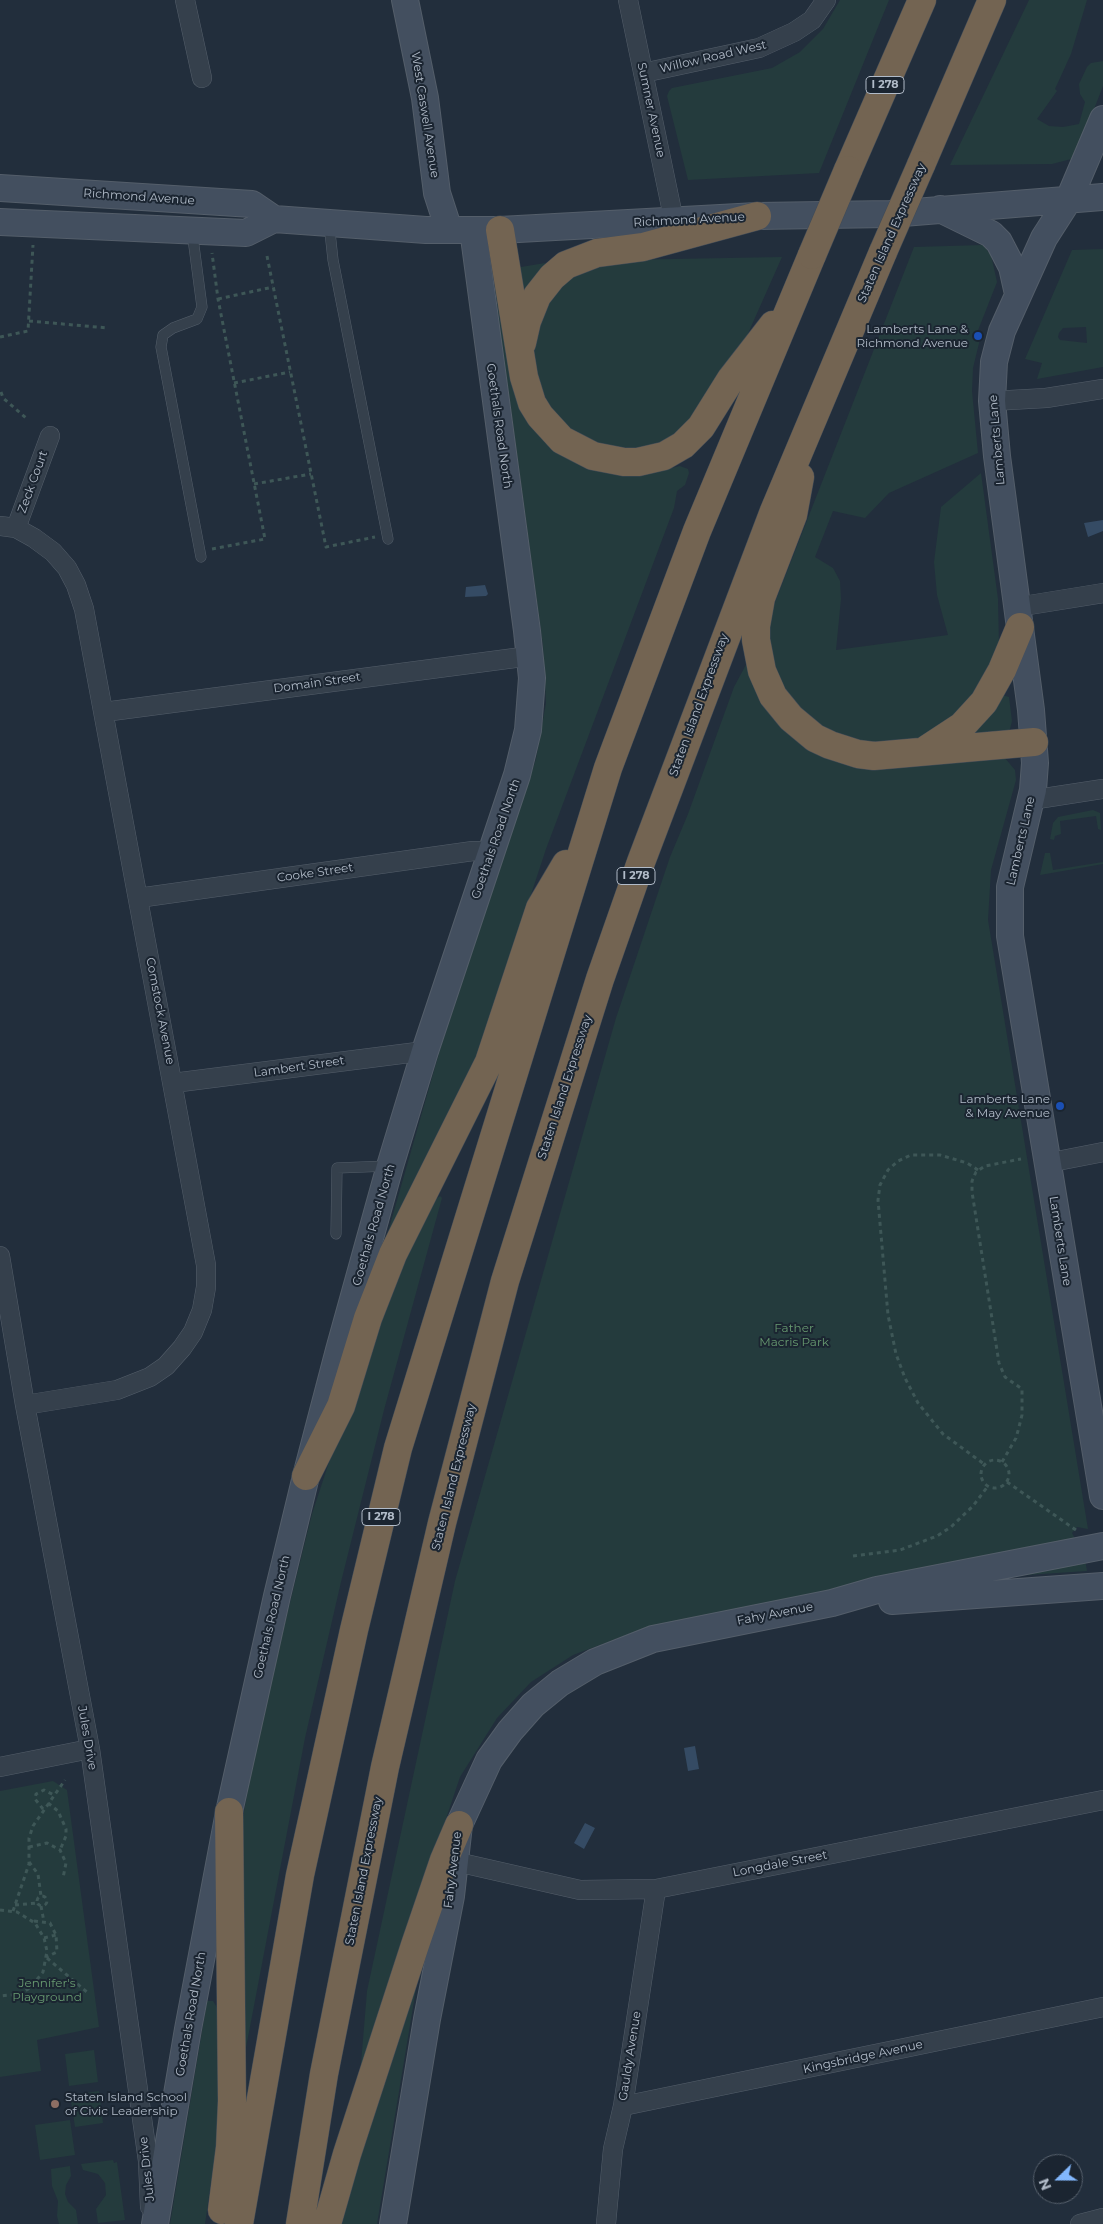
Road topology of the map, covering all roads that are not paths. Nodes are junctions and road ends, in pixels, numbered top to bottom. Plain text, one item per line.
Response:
1 (185, 0) edge
2 (405, 0) edge
3 (628, 0) edge
4 (826, 0) edge
5 (922, 0) edge
6 (992, 0) edge
7 (643, 73) junction
8 (202, 78) dead end
9 (1103, 119) edge
10 (0, 188) edge
11 (1103, 197) edge
12 (1069, 199) junction
13 (939, 209) junction
14 (757, 216) junction
15 (274, 219) junction
16 (674, 220) junction
17 (0, 222) edge
18 (328, 222) junction
19 (192, 230) junction
20 (461, 230) junction
21 (500, 230) junction
22 (1018, 294) junction
23 (793, 301) junction
24 (521, 359) junction
25 (1103, 389) edge
26 (992, 401) junction
27 (811, 421) junction
28 (50, 436) dead end
29 (8, 527) edge
30 (388, 537) road end
31 (201, 557) dead end
32 (1103, 592) edge
33 (1019, 617) junction
34 (530, 656) junction
35 (104, 712) junction
36 (1034, 742) junction
37 (920, 753) junction
38 (1103, 790) edge
39 (1031, 800) junction
40 (588, 826) junction
41 (492, 851) junction
42 (138, 898) junction
43 (425, 1051) junction
44 (174, 1083) junction
45 (1103, 1152) edge
46 (1047, 1164) junction
47 (390, 1166) junction
48 (336, 1234) dead end
49 (0, 1256) edge
50 (25, 1405) junction
51 (306, 1476) junction
52 (1103, 1496) edge
53 (1093, 1540) edge
54 (1103, 1586) edge
55 (832, 1603) junction
56 (90, 1750) junction
57 (0, 1767) edge
58 (1103, 1800) edge
59 (229, 1812) junction
60 (459, 1825) junction
61 (457, 1862) junction
62 (656, 1889) junction
63 (1103, 2007) edge
64 (623, 2106) junction
65 (1103, 2218) edge
66 (153, 2224) edge
67 (220, 2224) edge
68 (239, 2224) edge
69 (300, 2224) edge
70 (327, 2224) edge
71 (393, 2224) edge
72 (606, 2224) edge
73 (1080, 2224) edge

1 - 8 street
2 - 20 main road, West Caswell Avenue
3 - 7 street, Sumner Avenue
4 - 7 street, Willow Road West
5 - 23 highway, I 278, bridge
6 - 27 highway, Staten Island Expressway / I 278, bridge
7 - 16 street, Sumner Avenue
9 - 12 main road, Lamberts Lane
10 - 15 main road, Richmond Avenue
11 - 12 main road, Richmond Avenue
12 - 13 main road, Richmond Avenue
12 - 22 main road, Lamberts Lane
13 - 14 main road, Richmond Avenue
13 - 22 main road
14 - 16 main road, Richmond Avenue
14 - 24 highway
15 - 18 main road, Richmond Avenue
15 - 19 main road, Richmond Avenue
16 - 21 main road, Richmond Avenue
17 - 19 main road, Richmond Avenue
18 - 20 main road, Richmond Avenue
18 - 30 lane
19 - 31 lane
20 - 21 main road, Richmond Avenue
20 - 34 main road, Goethals Road North
21 - 24 highway
22 - 26 main road, Lamberts Lane
23 - 24 highway
23 - 40 highway, I 278
25 - 26 street
26 - 33 main road, Lamberts Lane
27 - 37 highway
27 - 69 highway, Staten Island Expressway / I 278
28 - 29 street, Zeck Court
29 - 35 street, Comstock Avenue
32 - 33 street
33 - 36 main road, Lamberts Lane
33 - 37 highway
34 - 35 street, Domain Street
34 - 41 main road, Goethals Road North
35 - 42 street, Comstock Avenue
36 - 37 highway
36 - 39 main road, Lamberts Lane
38 - 39 street
39 - 46 main road, Lamberts Lane
40 - 51 highway
40 - 68 highway, I 278
41 - 42 street, Cooke Street
41 - 43 main road, Goethals Road North
42 - 44 street, Comstock Avenue
43 - 44 street, Lambert Street
43 - 47 main road, Goethals Road North
44 - 50 street, Comstock Avenue
45 - 46 street
46 - 52 main road, Lamberts Lane
47 - 48 lane
47 - 51 main road, Goethals Road North
49 - 50 street, Jules Drive
50 - 56 street, Jules Drive
51 - 59 main road, Goethals Road North
53 - 55 main road, Fahy Avenue
54 - 55 main road, Fahy Avenue
55 - 60 main road, Fahy Avenue
56 - 57 street
56 - 66 street, Jules Drive
58 - 62 street, Longdale Street
59 - 66 main road, Goethals Road North
59 - 67 highway
60 - 61 main road, Fahy Avenue
60 - 70 highway
61 - 62 street, Longdale Street
61 - 71 main road, Fahy Avenue
62 - 64 street, Gauldy Avenue
63 - 64 street, Kingsbridge Avenue
64 - 72 street, Gauldy Avenue
65 - 73 street

